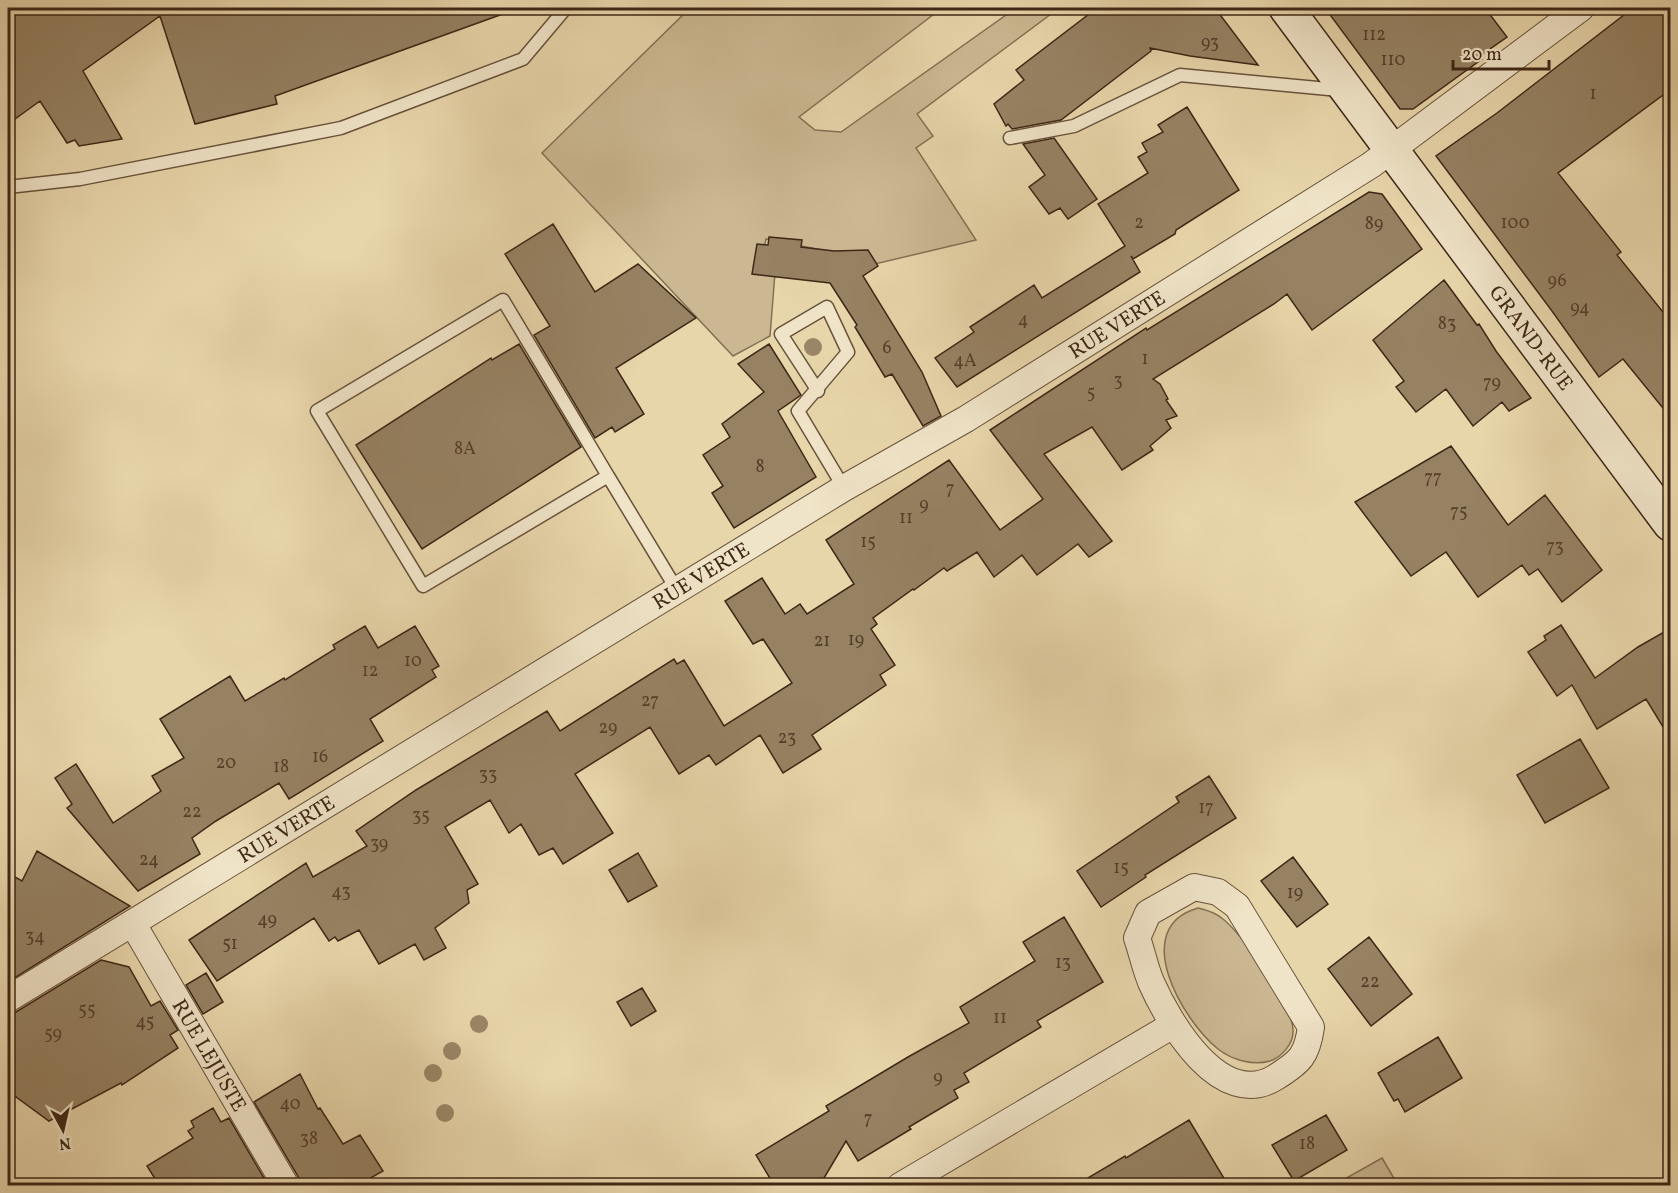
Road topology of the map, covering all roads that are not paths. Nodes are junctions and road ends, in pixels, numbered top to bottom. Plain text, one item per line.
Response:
1 (566, 8) edge
2 (1286, 8) edge
3 (1581, 8) edge
4 (1346, 90) junction
5 (1010, 138) dead end
6 (1390, 150) junction
7 (8, 187) edge
8 (818, 391) junction
9 (608, 476) junction
10 (844, 488) junction
11 (1671, 524) edge
12 (677, 590) junction
13 (133, 924) junction
14 (8, 999) edge
15 (1173, 1025) junction
16 (286, 1185) edge
17 (900, 1185) edge

1 - 7 lane
2 - 4 main road, GRAND-RUE
3 - 6 street, RUE VERTE
4 - 5 lane
4 - 6 main road, GRAND-RUE
6 - 10 street, RUE VERTE
6 - 11 main road, GRAND-RUE
8 - 8 lane
8 - 10 lane
9 - 9 lane
9 - 12 lane
10 - 12 street, RUE VERTE
12 - 13 street, RUE VERTE
13 - 14 street, RUE VERTE
13 - 16 street, RUE LEJUSTE
15 - 15 street
15 - 17 street

